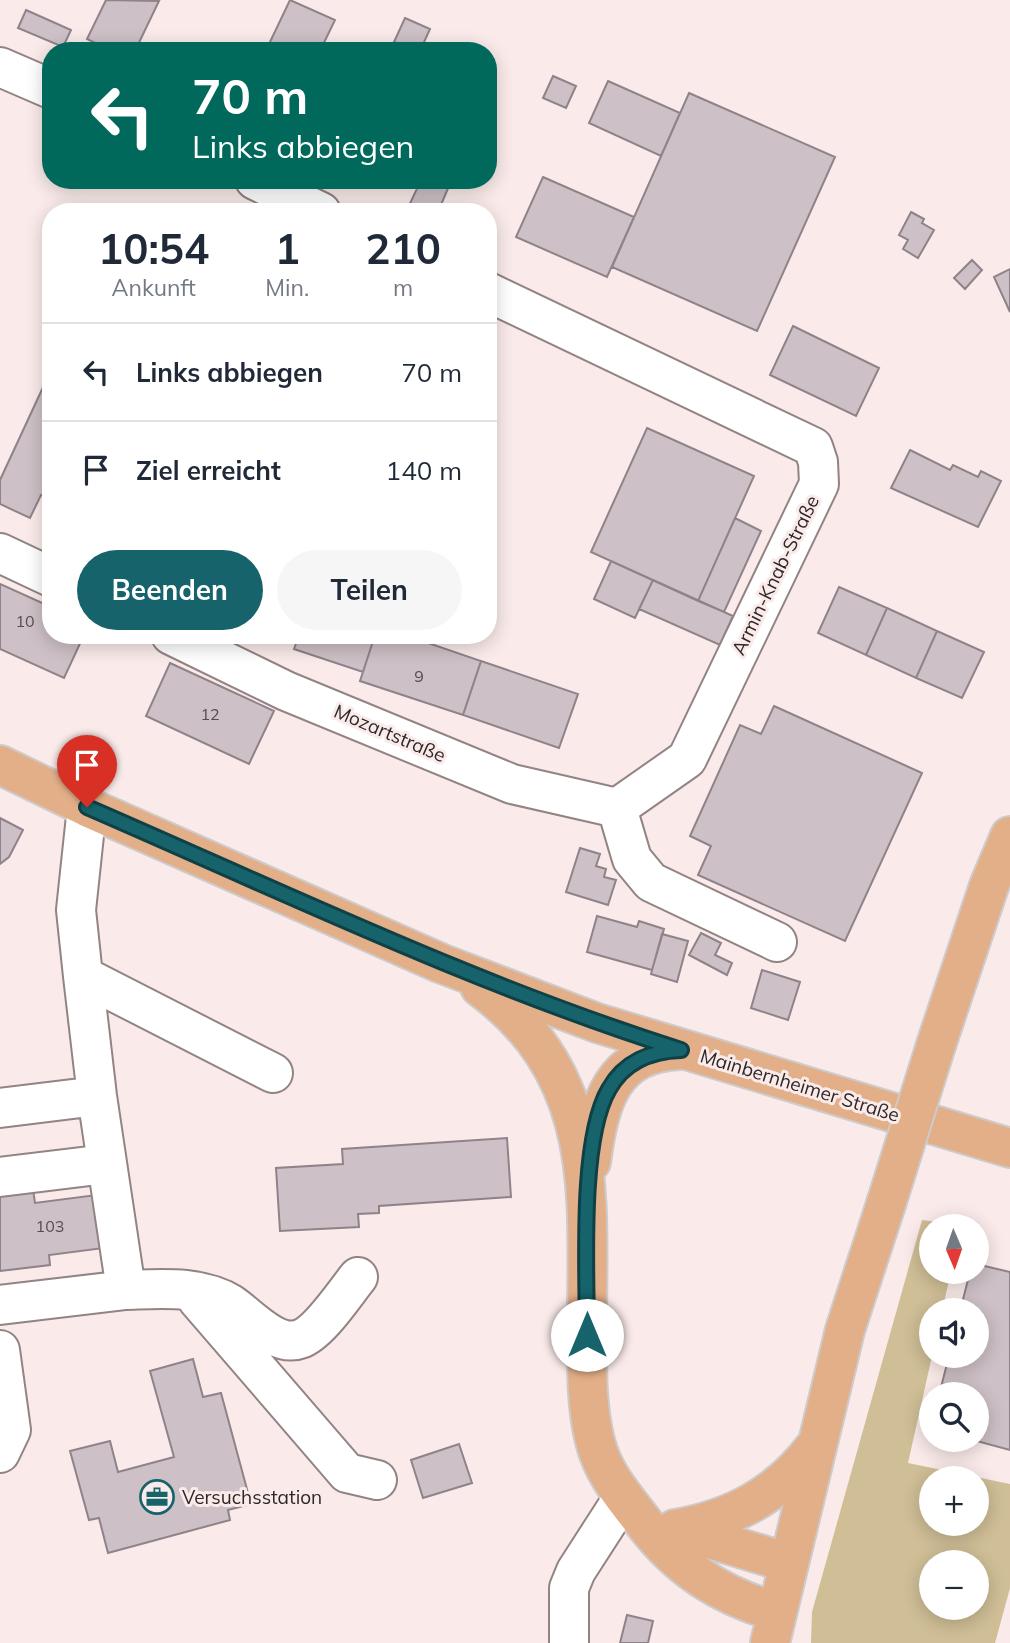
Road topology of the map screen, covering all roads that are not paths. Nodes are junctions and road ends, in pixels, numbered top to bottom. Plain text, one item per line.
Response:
1 (1, 69) edge
2 (42, 85) edge
3 (274, 189) edge
4 (302, 203) edge
5 (497, 296) edge
6 (0, 553) edge
7 (42, 573) edge
8 (189, 644) edge
9 (0, 765) edge
10 (87, 807) junction
11 (617, 808) junction
12 (1010, 836) edge
13 (777, 942) dead end
14 (440, 963) junction
15 (83, 976) junction
16 (681, 1050) junction
17 (273, 1073) dead end
18 (97, 1096) junction
19 (0, 1108) edge
20 (1010, 1148) edge
21 (106, 1164) junction
22 (0, 1177) edge
23 (587, 1197) junction
24 (358, 1277) dead end
25 (181, 1288) junction
26 (126, 1290) junction
27 (0, 1305) edge
28 (0, 1350) edge
29 (818, 1443) junction
30 (0, 1453) edge
31 (377, 1480) dead end
32 (629, 1505) junction
33 (675, 1529) junction
34 (789, 1563) junction
35 (774, 1628) edge
36 (569, 1643) edge

1 - 2 street
3 - 4 street
5 - 11 street, Armin-Knab-Straße
6 - 7 street
8 - 11 street, Mozartstraße
9 - 10 main road, Mainbernheimer Straße
10 - 14 main road, Mainbernheimer Straße
10 - 15 street
11 - 13 street
12 - 29 main road, bridge
14 - 16 main road, Mainbernheimer Straße
14 - 23 main road
15 - 17 street
15 - 18 street
16 - 20 main road, Mainbernheimer Straße
16 - 23 main road
18 - 19 street
18 - 21 street
21 - 22 street
21 - 26 street
23 - 32 main road
24 - 25 street
25 - 26 street
25 - 31 street
26 - 27 street
28 - 30 street
29 - 33 main road
29 - 34 main road
32 - 33 main road
32 - 35 main road
32 - 36 street
33 - 34 main road
34 - 35 main road

